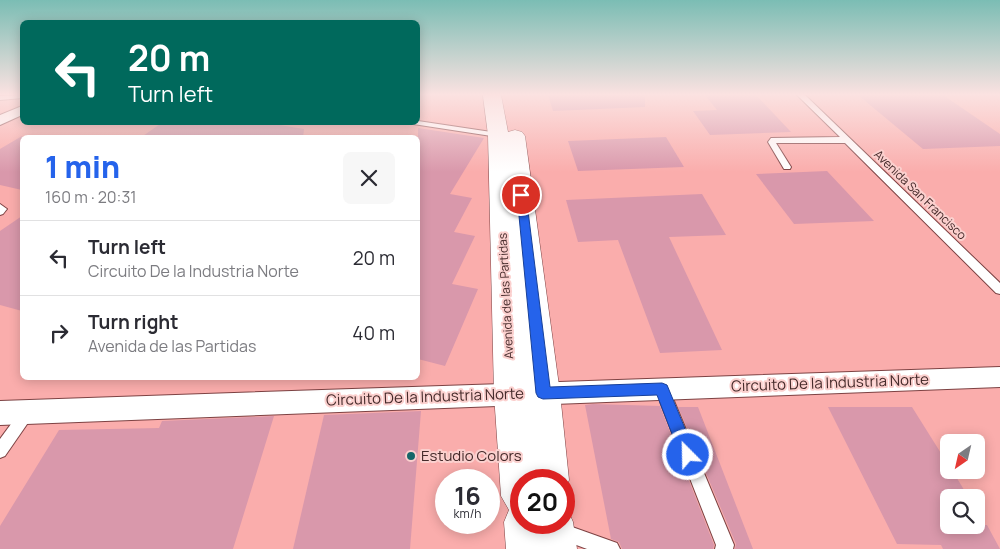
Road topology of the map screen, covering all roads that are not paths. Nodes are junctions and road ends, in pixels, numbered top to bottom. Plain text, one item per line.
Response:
1 (496, 121) edge
2 (512, 121) edge
3 (827, 121) edge
4 (420, 124) edge
5 (498, 134) junction
6 (846, 140) junction
7 (786, 167) dead end
8 (0, 207) edge
9 (0, 212) edge
10 (1000, 290) edge
11 (1000, 377) edge
12 (662, 389) junction
13 (527, 394) junction
14 (28, 412) junction
15 (0, 413) edge
16 (0, 451) edge
17 (523, 469) edge
18 (547, 469) edge
19 (543, 534) edge
20 (611, 549) edge
21 (724, 549) edge

1 - 5 main road, Avenida de las Partidas
2 - 13 main road, Avenida de las Partidas
3 - 6 lane, Avenida San Francisco
4 - 5 lane
5 - 13 main road, Avenida de las Partidas
6 - 7 lane
6 - 10 lane, Avenida San Francisco
8 - 9 lane
11 - 12 street, Circuito De la Industria Norte
12 - 13 street, Circuito De la Industria Norte
12 - 21 lane
13 - 14 street, Circuito De la Industria Norte
13 - 17 main road, Avenida de las Partidas
13 - 18 main road, Avenida de las Partidas
14 - 15 street, Circuito De la Industria Norte
14 - 16 lane
19 - 20 lane

